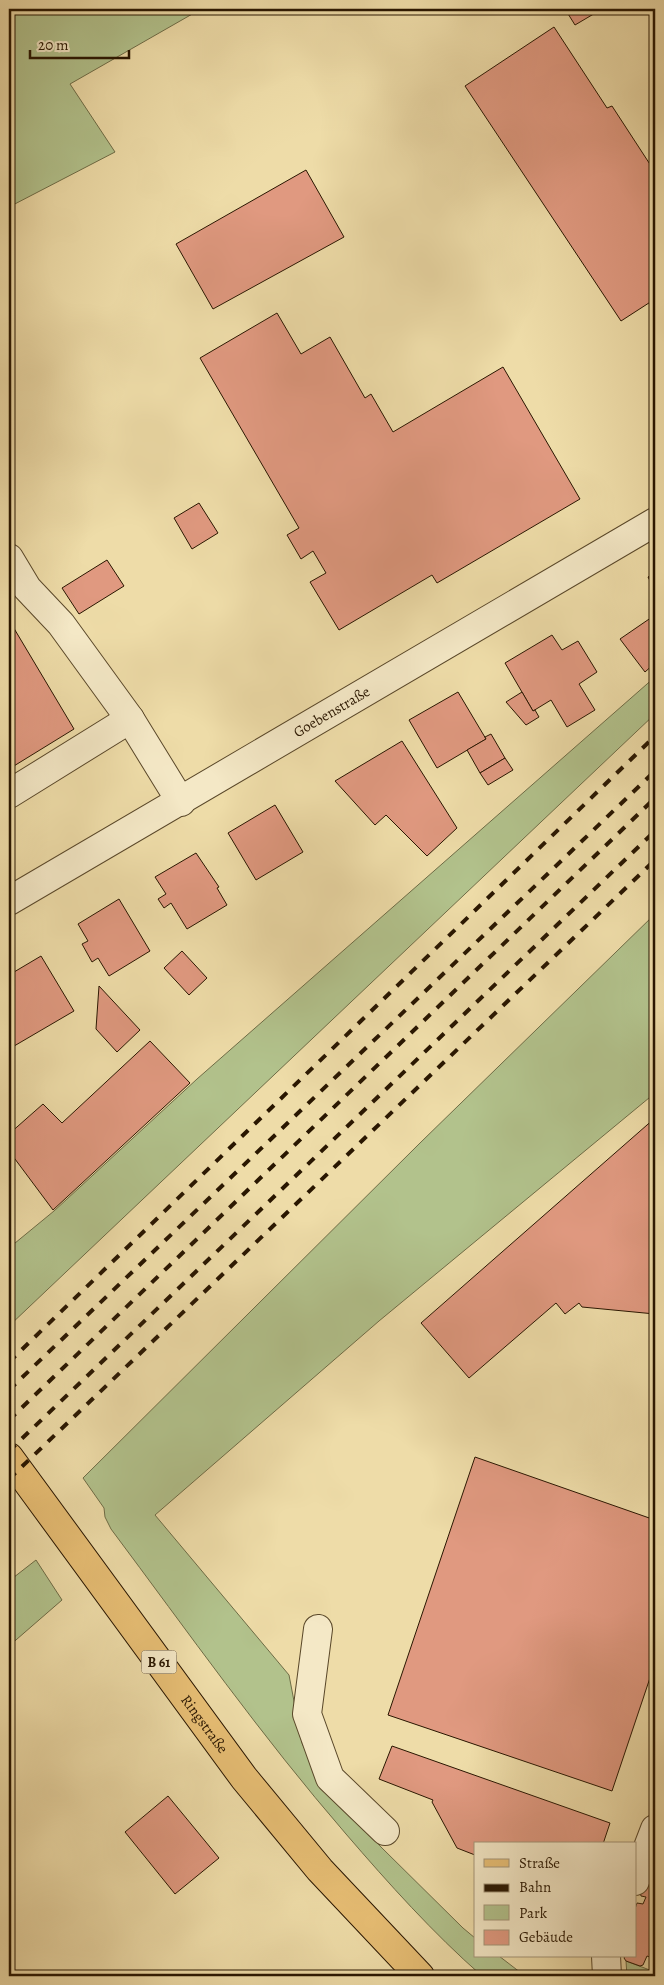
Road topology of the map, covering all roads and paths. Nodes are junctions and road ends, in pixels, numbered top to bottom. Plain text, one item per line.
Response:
1 (655, 522) edge
2 (9, 558) edge
3 (130, 719) junction
4 (9, 794) edge
5 (181, 802) junction
6 (9, 901) edge
7 (9, 1457) edge
8 (318, 1629) dead end
9 (655, 1829) edge
10 (385, 1831) dead end
11 (636, 1878) edge
12 (606, 1958) edge
13 (420, 1976) edge
14 (607, 1976) edge

1 - 5 street, Goebenstraße
2 - 3 street
3 - 4 street
3 - 5 street
5 - 6 street, Goebenstraße
7 - 13 main road, Ringstraße / B 61
8 - 10 street
9 - 11 street
12 - 14 street

